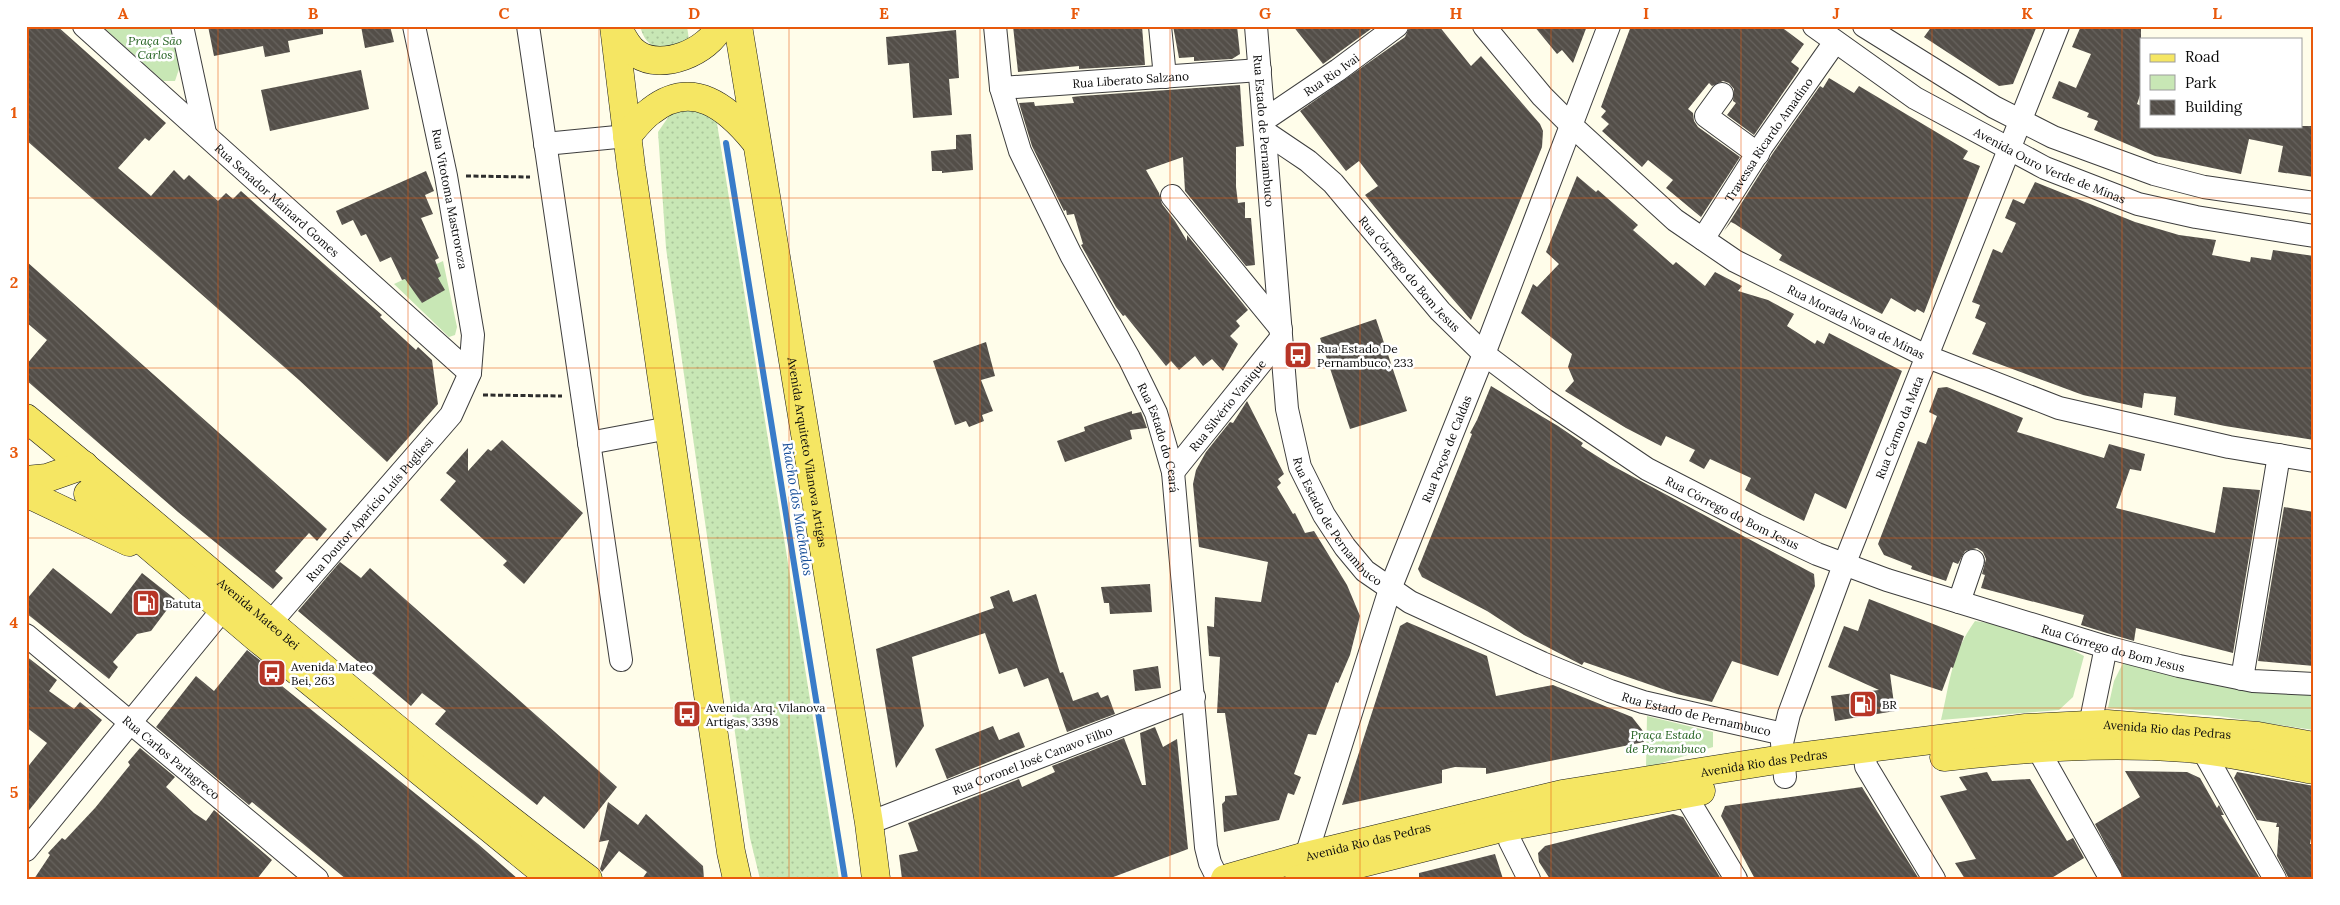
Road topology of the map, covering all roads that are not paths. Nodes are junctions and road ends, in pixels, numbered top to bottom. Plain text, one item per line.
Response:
1 (84, 26) edge
2 (182, 26) edge
3 (414, 26) edge
4 (528, 26) edge
5 (615, 26) edge
6 (720, 26) edge
7 (738, 26) edge
8 (996, 26) edge
9 (1160, 26) edge
10 (1256, 26) edge
11 (1397, 26) edge
12 (1484, 26) edge
13 (1609, 26) edge
14 (1814, 26) edge
15 (1864, 26) edge
16 (2058, 26) edge
17 (1835, 42) junction
18 (1260, 70) junction
19 (1165, 77) junction
20 (1001, 88) junction
21 (1722, 94) dead end
22 (2021, 121) junction
23 (1571, 125) junction
24 (1264, 126) junction
25 (205, 133) junction
26 (627, 136) junction
27 (755, 141) junction
28 (545, 144) junction
29 (2011, 150) junction
30 (1758, 154) junction
31 (1172, 196) dead end
32 (2314, 202) edge
33 (2314, 236) edge
34 (1703, 239) junction
35 (1281, 334) junction
36 (1484, 354) junction
37 (1928, 357) junction
38 (470, 373) junction
39 (26, 418) edge
40 (668, 428) junction
41 (26, 441) edge
42 (589, 443) junction
43 (2279, 455) junction
44 (2314, 460) edge
45 (73, 468) junction
46 (1173, 472) junction
47 (26, 480) edge
48 (26, 493) edge
49 (161, 557) junction
50 (1973, 561) dead end
51 (1844, 565) junction
52 (1390, 589) junction
53 (229, 602) junction
54 (1959, 602) junction
55 (263, 630) junction
56 (26, 635) edge
57 (2106, 647) junction
58 (621, 660) dead end
59 (2242, 679) junction
60 (2314, 684) edge
61 (1194, 697) junction
62 (132, 722) junction
63 (2090, 725) junction
64 (2031, 737) junction
65 (2197, 741) junction
66 (2314, 746) edge
67 (1784, 756) junction
68 (1865, 757) junction
69 (2314, 770) edge
70 (1683, 784) junction
71 (1504, 817) junction
72 (869, 823) junction
73 (26, 850) edge
74 (731, 852) junction
75 (1304, 870) edge
76 (317, 879) edge
77 (552, 879) edge
78 (588, 879) edge
79 (724, 879) edge
80 (737, 879) edge
81 (876, 879) edge
82 (1218, 879) edge
83 (1225, 879) edge
84 (1529, 879) edge
85 (1736, 879) edge
86 (1934, 879) edge
87 (2111, 879) edge
88 (2275, 879) edge

1 - 25 street, Rua Senador Mainard Gomes
2 - 25 street
3 - 38 street, Rua Vitotoma Mastroroza
4 - 28 street
5 - 6 main road
5 - 26 main road
7 - 27 main road, Avenida Arquiteto Vilanova Artigas
8 - 20 street, Rua Estado do Ceará
9 - 19 street
10 - 18 street, Rua Estado de Pernambuco
11 - 24 street, Rua Rio Ivai
12 - 23 street, Rua Morada Nova de Minas
13 - 23 street, Rua Poços de Caldas
14 - 17 street, Avenida Ouro Verde de Minas
15 - 22 street
16 - 22 street, Rua Carmo da Mata
17 - 29 street, Avenida Ouro Verde de Minas
17 - 30 street, Travessa Ricardo Amadino
18 - 19 street, Rua Liberato Salzano
18 - 24 street, Rua Estado de Pernambuco
19 - 20 street, Rua Liberato Salzano
20 - 46 street, Rua Estado do Ceará
21 - 30 street
22 - 29 street, Rua Carmo da Mata
22 - 32 street
23 - 34 street, Rua Morada Nova de Minas
23 - 36 street, Rua Poços de Caldas
24 - 35 street, Rua Estado de Pernambuco
24 - 36 street, Rua Córrego do Bom Jesus
25 - 38 street, Rua Senador Mainard Gomes
26 - 27 main road
26 - 28 street
26 - 40 main road
27 - 72 main road, Avenida Arquiteto Vilanova Artigas
28 - 42 street
29 - 33 street, Avenida Ouro Verde de Minas
29 - 37 street, Rua Carmo da Mata
30 - 34 street, Travessa Ricardo Amadino
31 - 35 street
34 - 37 street, Rua Morada Nova de Minas
35 - 46 street, Rua Silvério Vanique
35 - 52 street, Rua Estado de Pernambuco
36 - 51 street, Rua Córrego do Bom Jesus
36 - 52 street, Rua Poços de Caldas
37 - 43 street, Rua Morada Nova de Minas
37 - 51 street, Rua Carmo da Mata
38 - 55 street, Rua Doutor Aparício Luís Pugliesi
39 - 45 main road, Avenida Mateo Bei
40 - 42 street
40 - 74 main road
41 - 45 main road, Avenida Mateo Bei
42 - 58 street
43 - 44 street, Rua Morada Nova de Minas
43 - 59 street
45 - 47 main road
45 - 49 main road, Avenida Mateo Bei
45 - 53 main road, Avenida Mateo Bei
46 - 61 street, Rua Estado do Ceará
48 - 49 main road
49 - 53 main road, Avenida Mateo Bei
50 - 54 street
51 - 54 street, Rua Córrego do Bom Jesus
51 - 67 street, Rua Carmo da Mata
52 - 67 street, Rua Estado de Pernambuco
52 - 75 street, Rua Poços de Caldas
53 - 55 main road, Avenida Mateo Bei
53 - 62 street
54 - 57 street, Rua Córrego do Bom Jesus
55 - 77 main road, Avenida Mateo Bei
55 - 78 main road, Avenida Mateo Bei
56 - 62 street, Rua Carlos Parlagreco
57 - 59 street, Rua Córrego do Bom Jesus
57 - 63 street
59 - 60 street, Rua Córrego do Bom Jesus
61 - 72 street, Rua Coronel José Canavo Filho
61 - 82 street, Rua Estado do Ceará
62 - 73 street
62 - 76 street, Rua Carlos Parlagreco
63 - 64 main road, Avenida Rio das Pedras
63 - 65 main road, Avenida Rio das Pedras
64 - 65 main road, Avenida Rio das Pedras
64 - 68 main road, Avenida Rio das Pedras
64 - 87 street
65 - 66 main road, Avenida Rio das Pedras
65 - 69 main road, Avenida Rio das Pedras
65 - 88 street
67 - 68 main road, Avenida Rio das Pedras
67 - 70 main road, Avenida Rio das Pedras
68 - 86 street
70 - 71 main road, Avenida Rio das Pedras
70 - 85 street
71 - 75 main road, Avenida Rio das Pedras
71 - 84 street
72 - 81 main road, Avenida Arquiteto Vilanova Artigas
74 - 79 main road
74 - 80 main road
75 - 83 main road, Avenida Rio das Pedras

